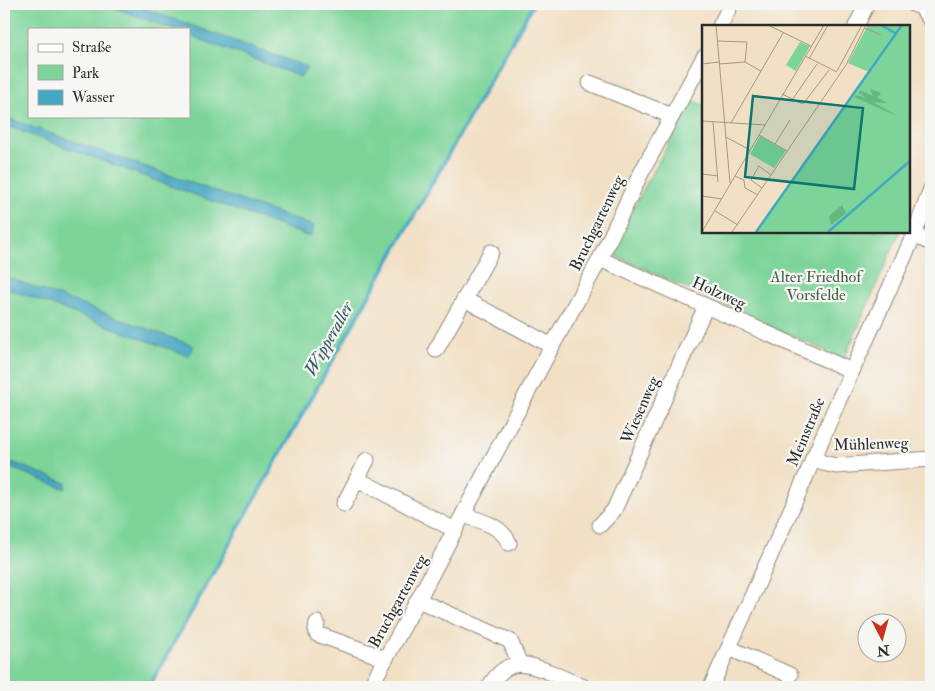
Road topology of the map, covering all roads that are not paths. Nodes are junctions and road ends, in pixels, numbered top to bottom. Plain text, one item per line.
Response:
1 (731, 4) edge
2 (867, 4) edge
3 (912, 4) edge
4 (931, 21) edge
5 (720, 25) edge
6 (856, 25) edge
7 (702, 61) edge
8 (587, 82) dead end
9 (672, 116) junction
10 (931, 189) edge
11 (914, 235) junction
12 (931, 243) edge
13 (491, 252) dead end
14 (600, 259) junction
15 (464, 299) junction
16 (706, 306) junction
17 (552, 346) junction
18 (436, 350) dead end
19 (852, 371) junction
20 (813, 458) junction
21 (931, 459) edge
22 (367, 460) dead end
23 (358, 479) junction
24 (344, 504) dead end
25 (463, 515) junction
26 (600, 525) dead end
27 (455, 530) junction
28 (508, 543) dead end
29 (418, 600) junction
30 (317, 623) dead end
31 (729, 648) junction
32 (385, 660) junction
33 (520, 664) junction
34 (790, 675) dead end
35 (370, 687) edge
36 (489, 687) edge
37 (584, 687) edge
38 (711, 687) edge

1 - 5 street
2 - 6 street
3 - 4 street
7 - 9 street, Bruchgartenweg
8 - 9 street
9 - 14 street, Bruchgartenweg
10 - 11 street, Meinstraße
11 - 12 street
11 - 19 street, Meinstraße
13 - 15 street
14 - 16 street, Holzweg
14 - 17 street, Bruchgartenweg
15 - 17 street
15 - 18 street
16 - 19 street, Holzweg
16 - 26 street, Wiesenweg
17 - 25 street, Bruchgartenweg
19 - 20 street, Meinstraße
20 - 21 street, Mühlenweg
20 - 31 street, Meinstraße
22 - 23 street
23 - 24 street
23 - 27 street
25 - 27 street, Bruchgartenweg
25 - 28 street
27 - 29 street, Bruchgartenweg
29 - 32 street, Bruchgartenweg
29 - 33 street
30 - 32 street
31 - 34 street
31 - 38 street, Meinstraße
32 - 35 street, Bruchgartenweg
33 - 36 street
33 - 37 street

